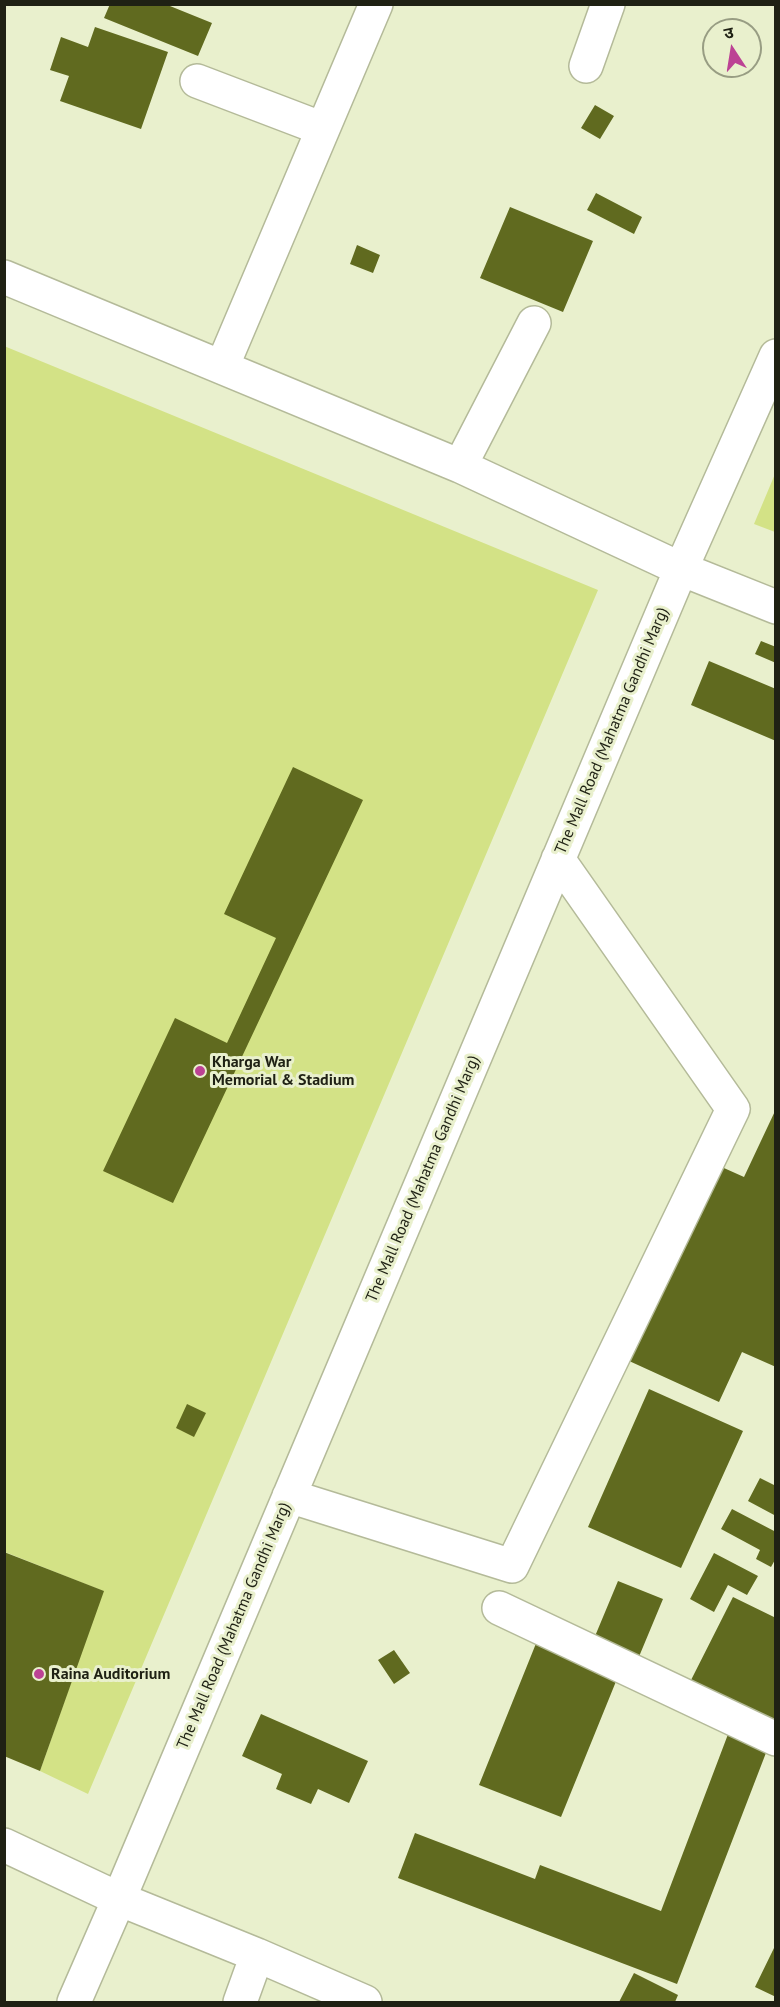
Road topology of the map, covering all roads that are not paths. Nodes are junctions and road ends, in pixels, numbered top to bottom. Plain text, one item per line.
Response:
1 (376, 4) edge
2 (608, 4) edge
3 (586, 66) dead end
4 (197, 81) dead end
5 (323, 129) junction
6 (4, 277) edge
7 (534, 323) dead end
8 (776, 356) edge
9 (222, 367) junction
10 (460, 466) junction
11 (681, 569) junction
12 (776, 607) edge
13 (558, 859) junction
14 (289, 1496) junction
15 (499, 1608) dead end
16 (776, 1740) edge
17 (4, 1845) edge
18 (119, 1899) junction
19 (257, 1955) junction
20 (74, 2002) edge
21 (240, 2002) edge
22 (365, 2002) edge

1 - 5 street
2 - 3 street
4 - 5 street
5 - 9 street
6 - 9 street
7 - 10 street
8 - 11 street, The Mall Road (Mahatma Gandhi Marg)
9 - 10 street
10 - 11 street
11 - 12 street
11 - 13 street, The Mall Road (Mahatma Gandhi Marg)
13 - 14 street, The Mall Road (Mahatma Gandhi Marg)
13 - 14 street
14 - 18 street, The Mall Road (Mahatma Gandhi Marg)
15 - 16 street
17 - 18 street
18 - 19 street
18 - 20 street, The Mall Road (Mahatma Gandhi Marg)
19 - 21 street
19 - 22 street

